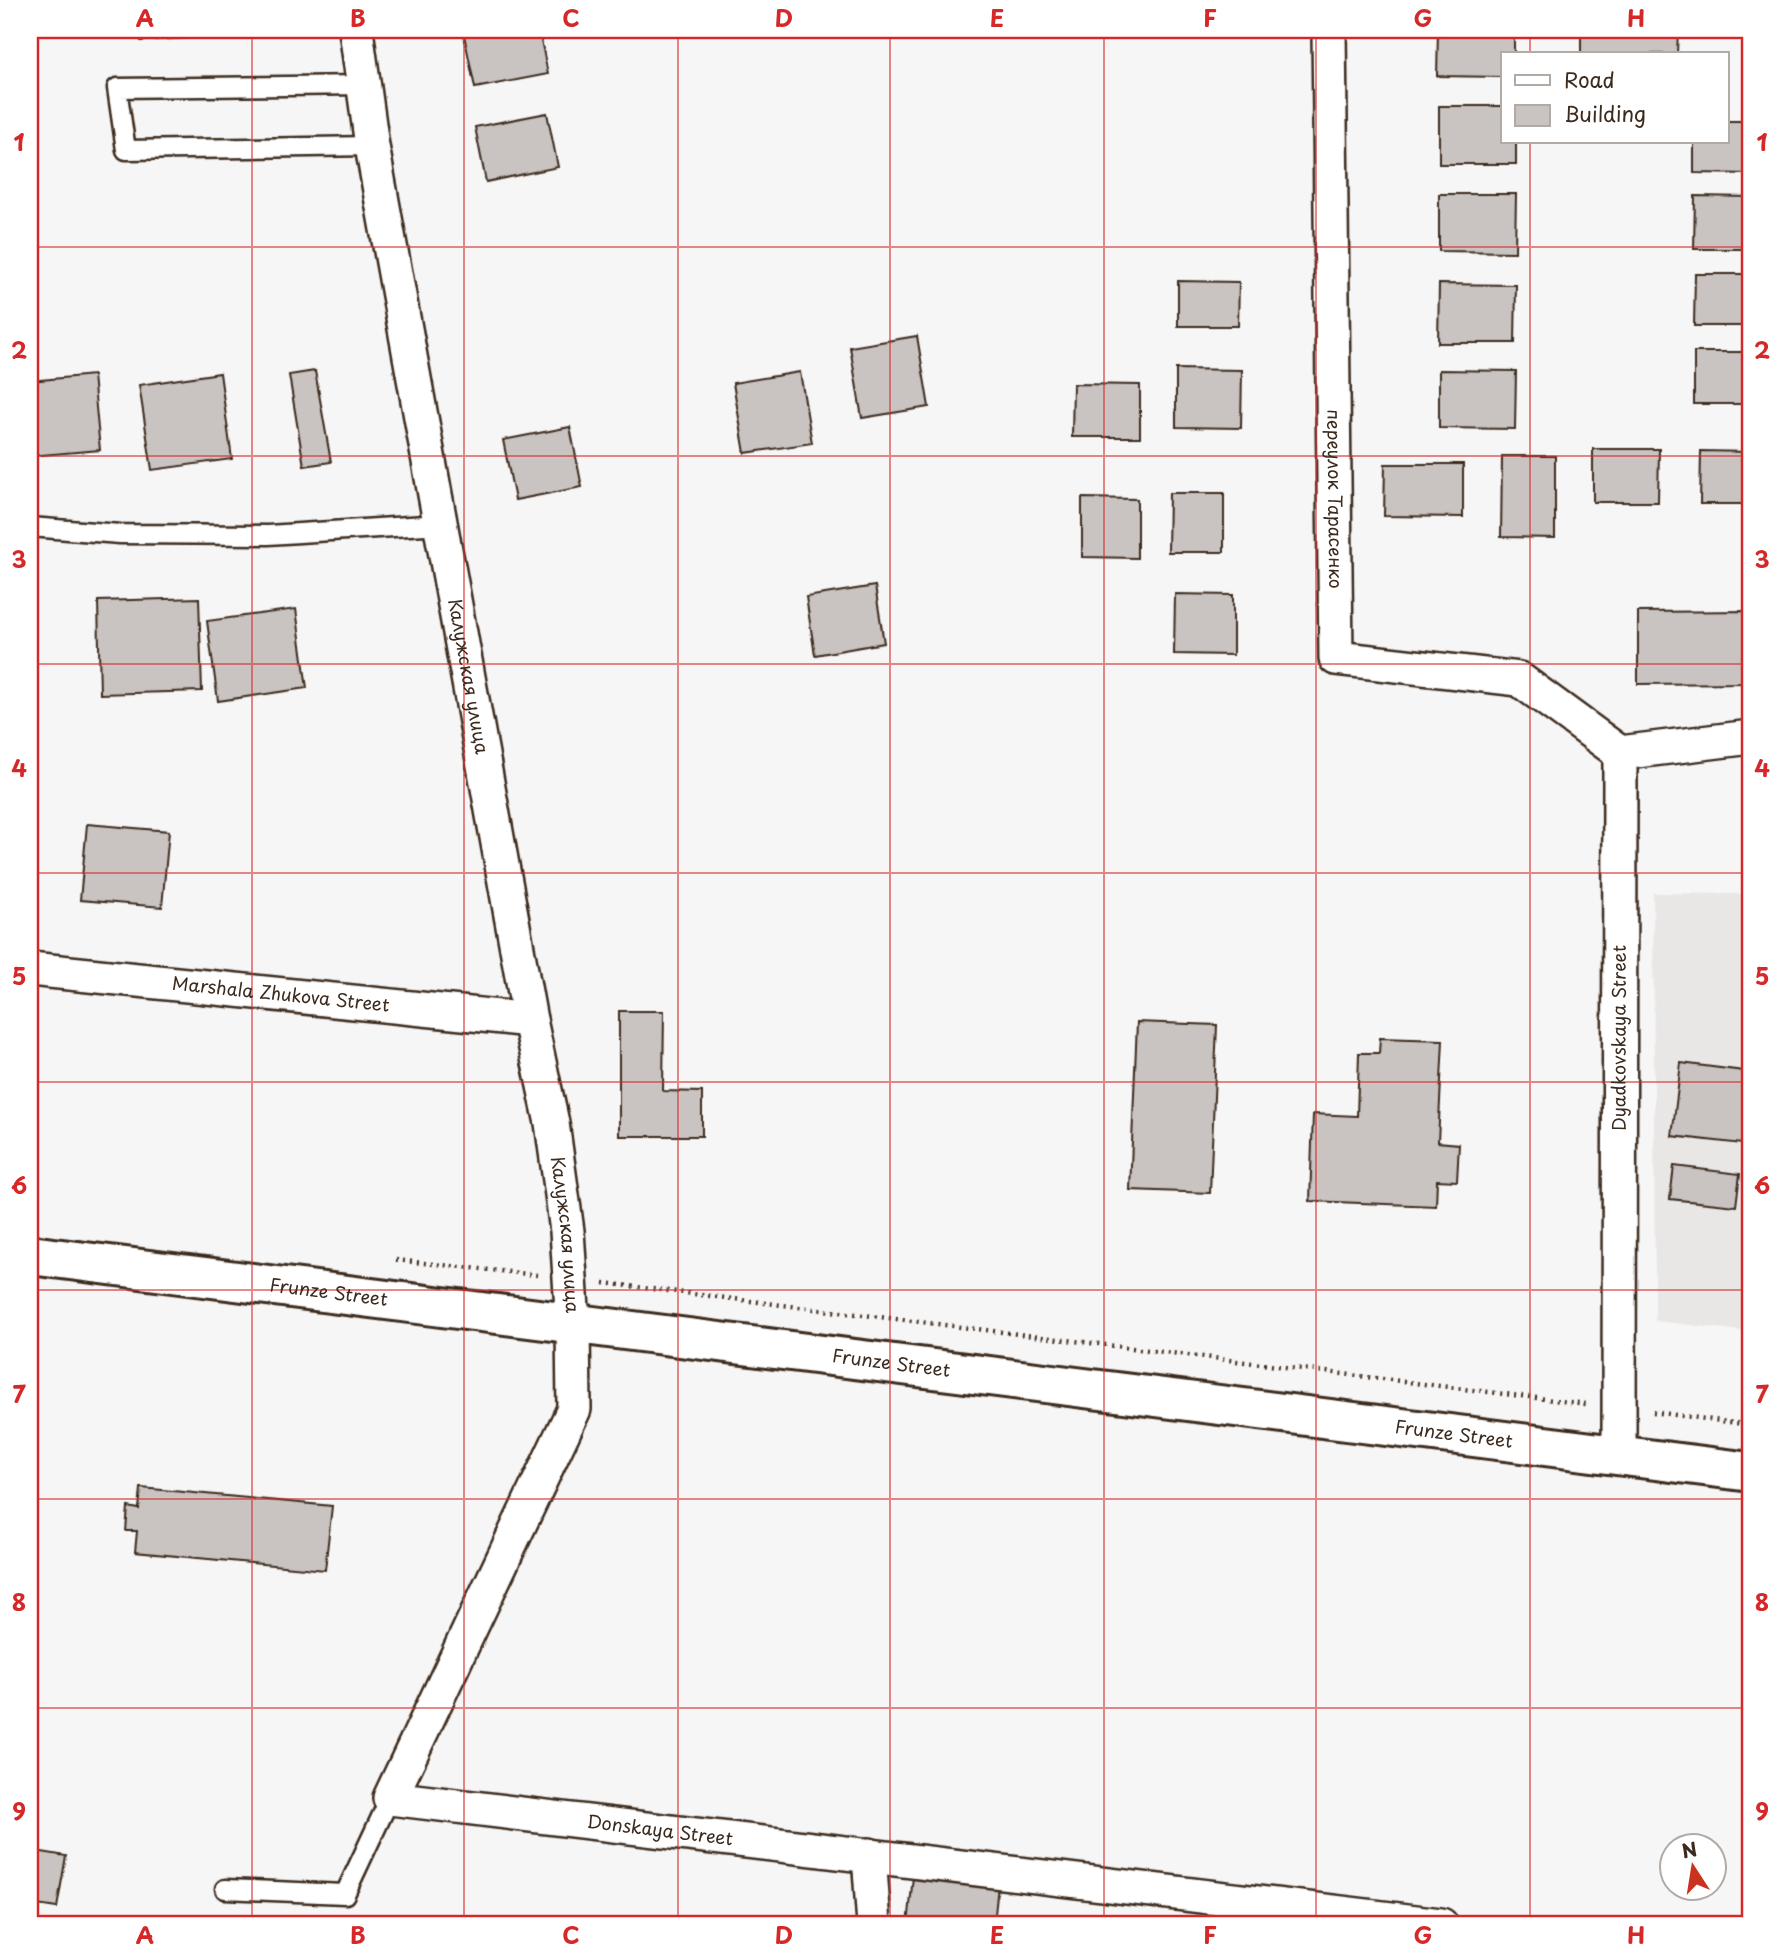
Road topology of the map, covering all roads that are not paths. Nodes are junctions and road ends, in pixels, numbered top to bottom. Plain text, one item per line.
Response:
1 (356, 30) edge
2 (1329, 30) edge
3 (365, 85) junction
4 (372, 146) junction
5 (440, 524) junction
6 (30, 527) edge
7 (1751, 737) edge
8 (1620, 753) junction
9 (30, 969) edge
10 (530, 1020) junction
11 (30, 1255) edge
12 (573, 1325) junction
13 (1619, 1454) junction
14 (1751, 1472) edge
15 (390, 1798) junction
16 (869, 1855) junction
17 (225, 1889) dead end
18 (874, 1925) edge
19 (1441, 1925) edge

1 - 3 street, Калужская улица
2 - 8 street, переулок Тарасенко
3 - 4 street, Калужская улица
3 - 4 lane
4 - 5 street, Калужская улица
5 - 6 lane
5 - 10 street, Калужская улица
7 - 8 street
8 - 13 street, Dyadkovskaya Street
9 - 10 street, Marshala Zhukova Street
10 - 12 street, Калужская улица
11 - 12 main road, Frunze Street
12 - 13 main road, Frunze Street
12 - 15 street
13 - 14 main road, Frunze Street
15 - 16 street, Donskaya Street
15 - 17 lane
16 - 18 street
16 - 19 street, Donskaya Street

